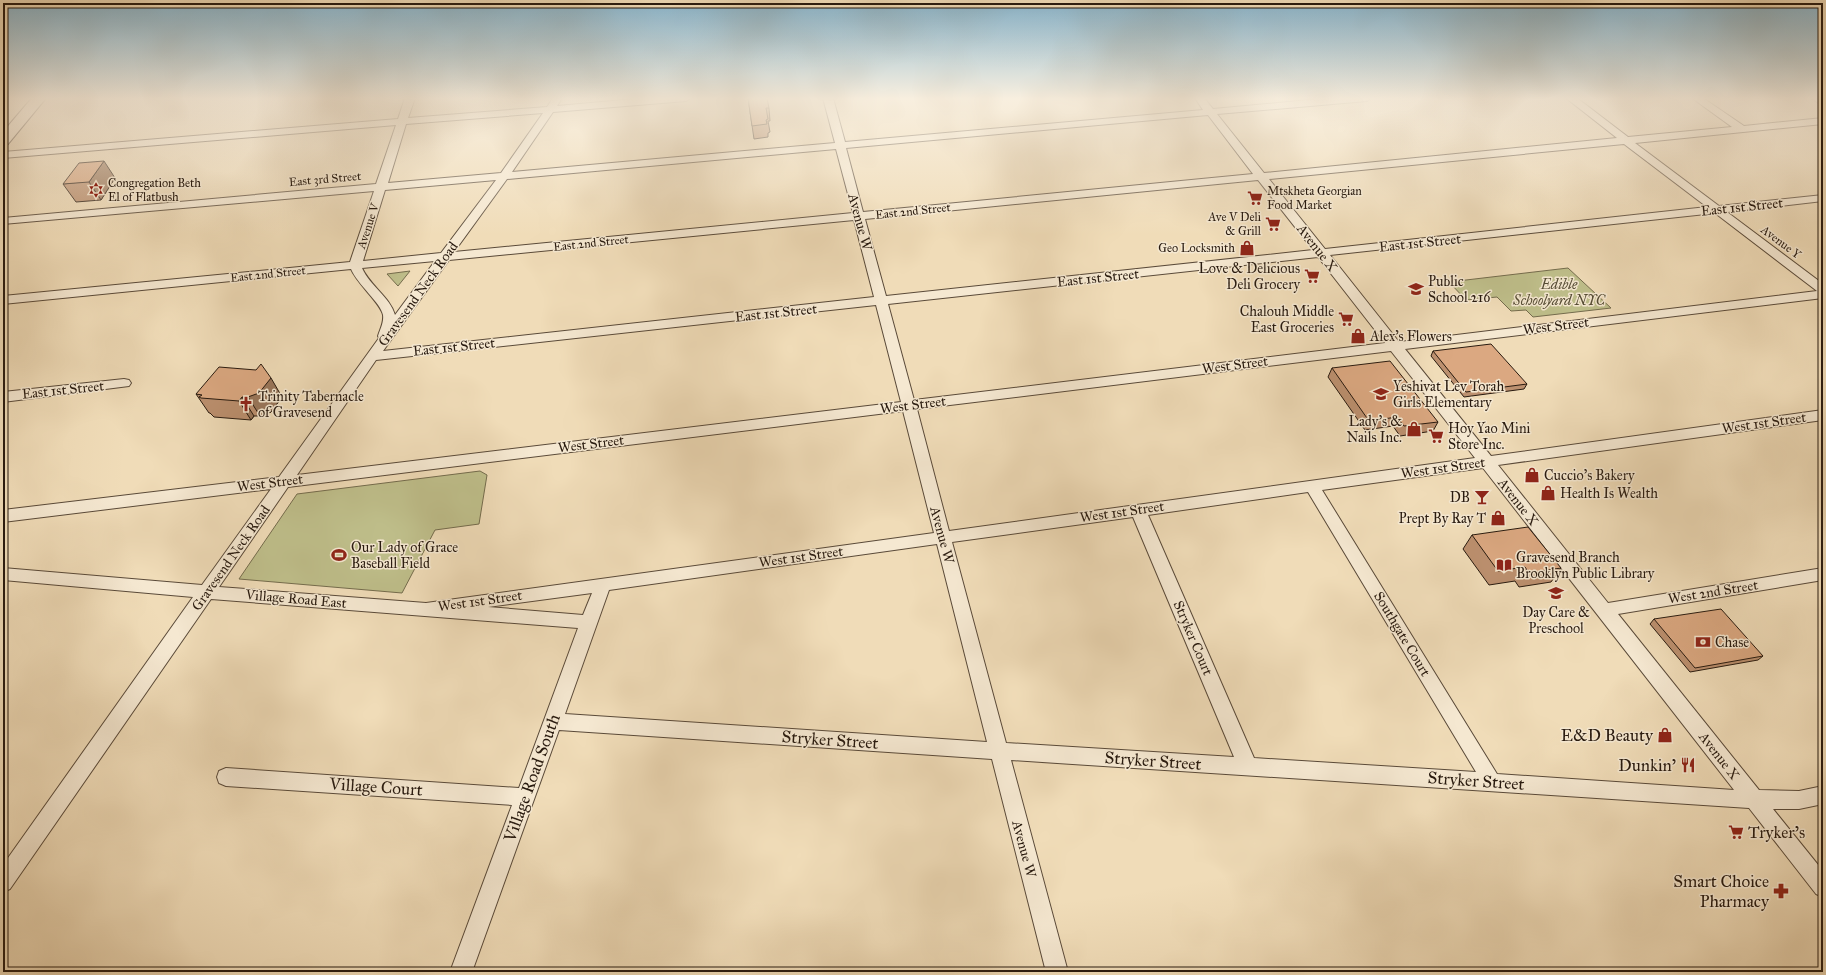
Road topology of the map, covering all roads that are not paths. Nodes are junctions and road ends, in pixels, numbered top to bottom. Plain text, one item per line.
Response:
1 (142, 144) edge
2 (395, 144) edge
3 (527, 144) edge
4 (868, 144) edge
5 (1234, 144) edge
6 (1601, 144) edge
7 (1629, 144) edge
8 (840, 146) junction
9 (3, 155) edge
10 (504, 176) junction
11 (1261, 177) junction
12 (381, 187) junction
13 (1823, 198) edge
14 (1717, 210) junction
15 (858, 216) junction
16 (3, 221) edge
17 (1322, 253) junction
18 (445, 257) junction
19 (355, 266) junction
20 (1823, 290) edge
21 (1823, 294) edge
22 (3, 300) edge
23 (880, 301) junction
24 (1395, 346) junction
25 (376, 351) junction
26 (124, 383) dead end
27 (3, 396) edge
28 (908, 406) junction
29 (1823, 415) edge
30 (1487, 462) junction
31 (284, 482) junction
32 (1312, 486) junction
33 (1138, 510) junction
34 (3, 516) edge
35 (942, 538) junction
36 (3, 574) edge
37 (1823, 574) edge
38 (603, 584) junction
39 (207, 592) junction
40 (421, 610) junction
41 (1604, 610) junction
42 (589, 622) junction
43 (552, 721) junction
44 (999, 751) junction
45 (1248, 767) junction
46 (226, 777) dead end
47 (1492, 782) junction
48 (1823, 795) edge
49 (525, 796) junction
50 (1754, 800) junction
51 (3, 882) edge
52 (1823, 887) edge
53 (461, 972) edge
54 (1057, 972) edge

1 - 9 street
2 - 12 street, Avenue V
3 - 10 street, Gravesend Neck Road
4 - 8 street, East 3rd Street
5 - 11 street, Avenue X
6 - 11 street, East 2nd Street
7 - 14 street, Avenue Y
8 - 10 street, East 3rd Street
8 - 15 street, Avenue W
10 - 12 street, East 3rd Street
10 - 18 street, Gravesend Neck Road
11 - 15 street, East 2nd Street
11 - 17 street, Avenue X
12 - 16 street, East 3rd Street
12 - 19 street, Avenue V
13 - 14 street, East 1st Street
14 - 17 street, East 1st Street
14 - 20 street, Avenue Y
15 - 18 street, East 2nd Street
15 - 23 street, Avenue W
17 - 23 street, East 1st Street
17 - 24 street, Avenue X
18 - 19 street, East 2nd Street
18 - 25 street, Gravesend Neck Road
19 - 22 street, East 2nd Street
19 - 25 street, Avenue V
21 - 24 street, West Street
23 - 25 street, East 1st Street
23 - 28 street, Avenue W
24 - 28 street, West Street
24 - 30 street, Avenue X
25 - 31 street, Gravesend Neck Road
26 - 27 street, East 1st Street
28 - 31 street, West Street
28 - 35 street, Avenue W
29 - 30 street, West 1st Street
30 - 32 street, West 1st Street
30 - 41 street, Avenue X
31 - 34 street, West Street
31 - 39 street, Gravesend Neck Road
32 - 33 street, West 1st Street
32 - 47 street, Southgate Court
33 - 35 street, West 1st Street
33 - 45 street, Stryker Court
35 - 38 street, West 1st Street
35 - 44 street, Avenue W
36 - 39 street, Village Road East
37 - 41 street, West 2nd Street
38 - 40 street, West 1st Street
38 - 42 street, Village Road South
39 - 40 street, Village Road East
39 - 51 street, Gravesend Neck Road
40 - 42 street, Village Road East
41 - 50 street, Avenue X
42 - 43 street, Village Road South
43 - 44 street, Stryker Street
43 - 49 street, Village Road South
44 - 45 street, Stryker Street
44 - 54 street, Avenue W
45 - 47 street, Stryker Street
46 - 49 street, Village Court
47 - 50 street, Stryker Street
48 - 50 street, Stryker Street
49 - 53 street, Village Road South
50 - 52 street, Avenue X

